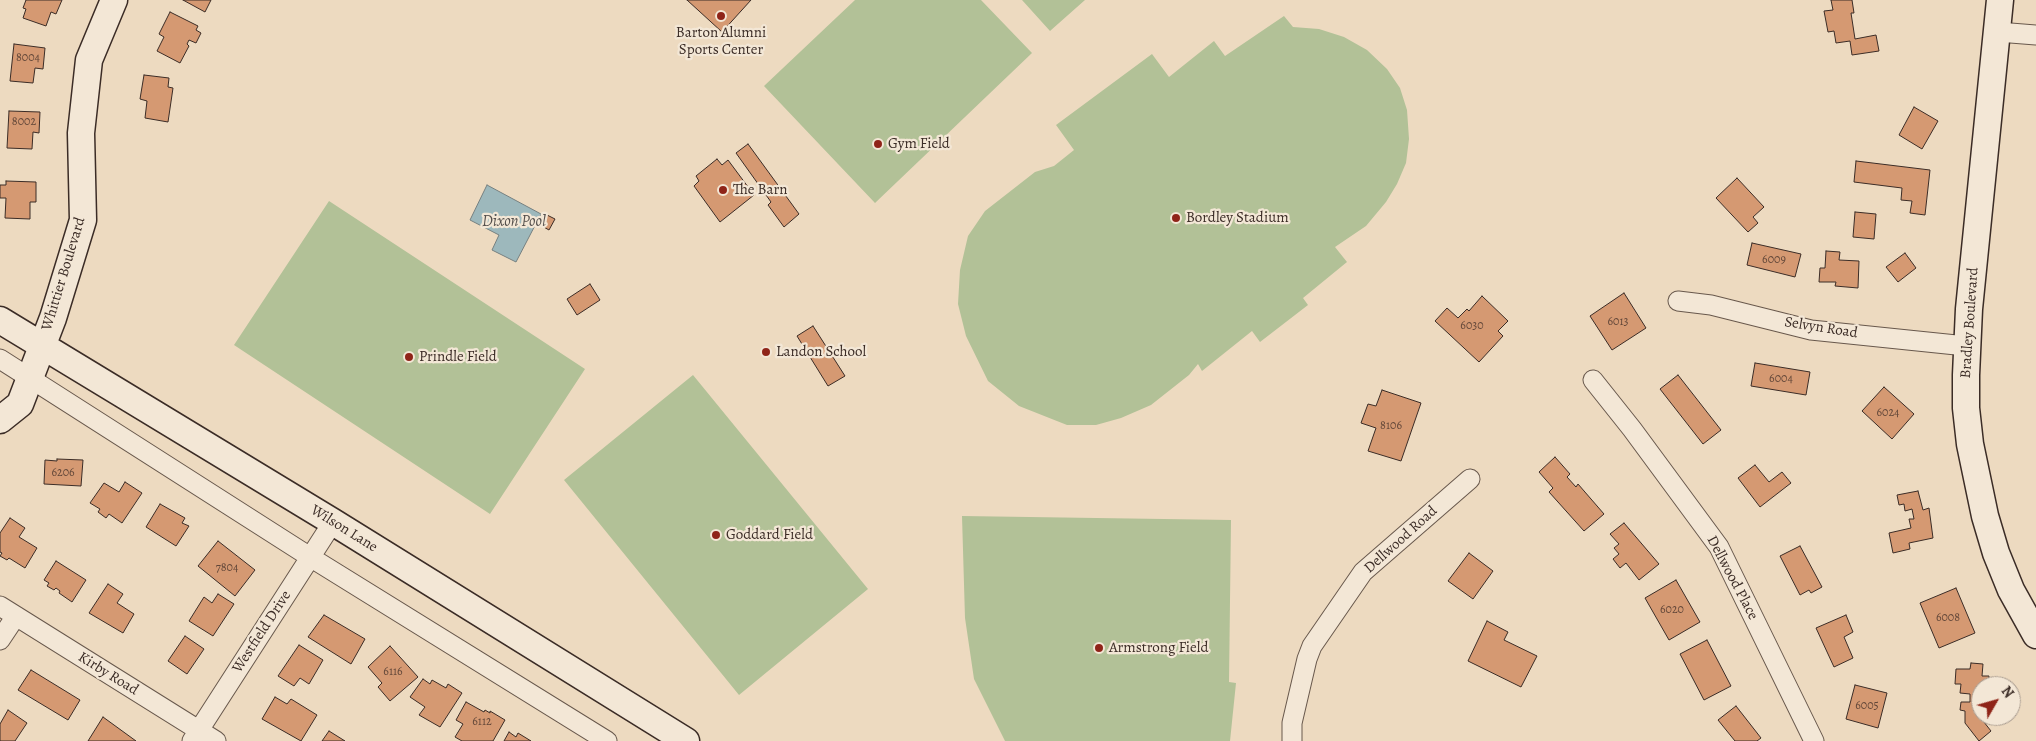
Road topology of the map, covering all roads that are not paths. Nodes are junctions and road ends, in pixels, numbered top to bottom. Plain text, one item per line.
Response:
1 (114, 0) edge
2 (2000, 0) edge
3 (1998, 32) junction
4 (2036, 35) edge
5 (1678, 300) dead end
6 (0, 320) edge
7 (43, 346) junction
8 (1966, 346) junction
9 (0, 359) edge
10 (30, 378) junction
11 (1593, 380) dead end
12 (0, 420) edge
13 (1470, 479) dead end
14 (333, 522) junction
15 (310, 557) junction
16 (8, 611) edge
17 (2036, 635) edge
18 (0, 640) edge
19 (195, 736) edge
20 (216, 741) edge
21 (607, 741) edge
22 (686, 741) edge
23 (1292, 741) edge
24 (1814, 741) edge

1 - 7 main road, Whittier Boulevard
2 - 3 main road, Bradley Boulevard
3 - 4 street
3 - 8 main road, Bradley Boulevard
5 - 8 street, Selvyn Road
6 - 7 main road, Wilson Lane
7 - 10 main road, Whittier Boulevard
7 - 14 main road, Wilson Lane
8 - 17 main road, Bradley Boulevard
9 - 10 street
10 - 12 main road, Whittier Boulevard
10 - 15 street
11 - 24 street, Dellwood Place
13 - 23 street, Dellwood Road
14 - 15 street, Westfield Drive
14 - 22 main road, Wilson Lane
15 - 19 street, Westfield Drive
15 - 21 street
16 - 18 street
16 - 19 street, Kirby Road
19 - 20 street, Kirby Road

